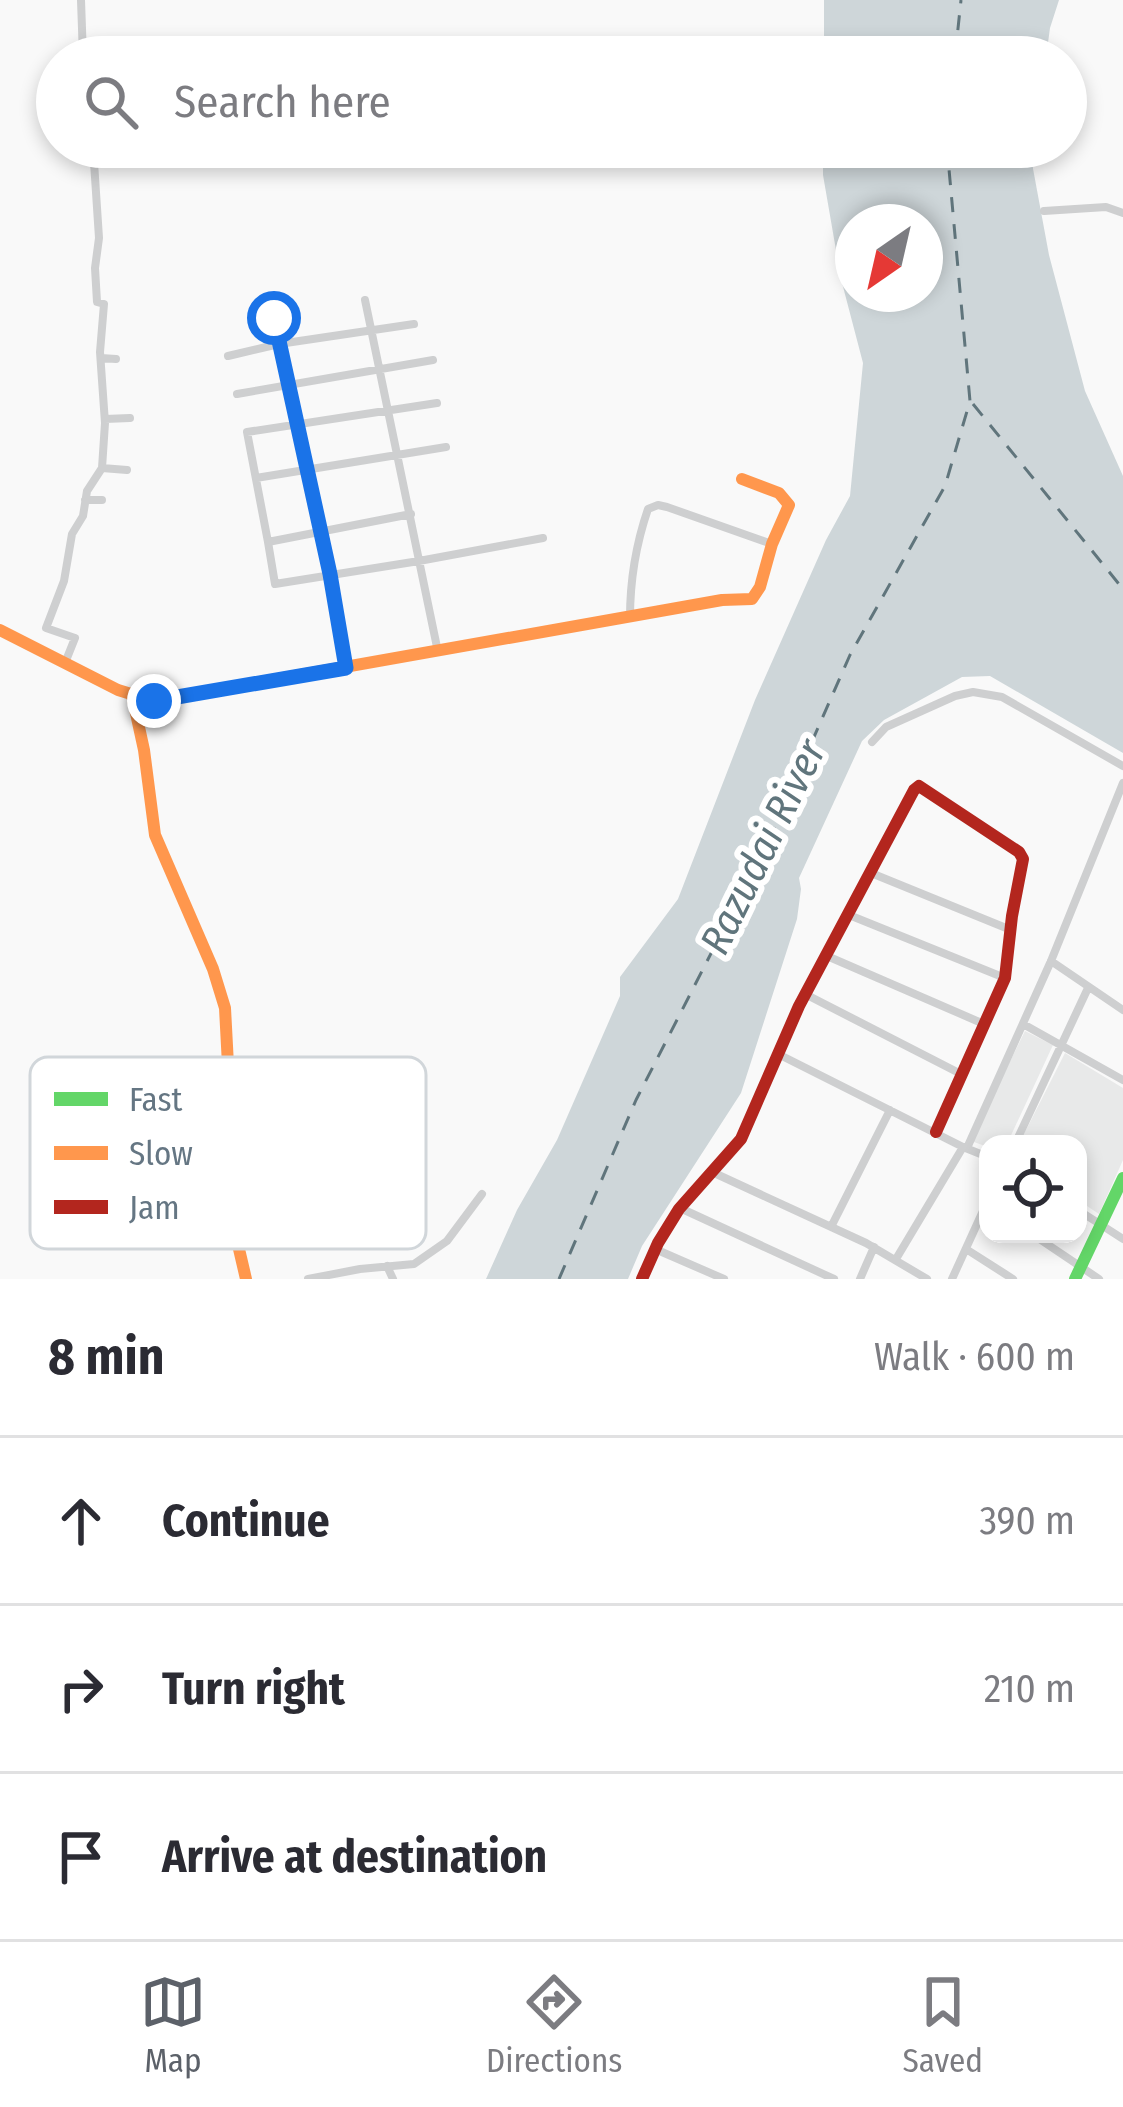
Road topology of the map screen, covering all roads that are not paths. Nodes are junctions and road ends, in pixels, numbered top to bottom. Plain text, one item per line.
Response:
1 (81, 0) edge
2 (82, 36) edge
3 (94, 168) edge
4 (1044, 211) dead end
5 (1123, 213) edge
6 (365, 300) dead end
7 (274, 318) dead end
8 (413, 324) dead end
9 (370, 330) junction
10 (279, 344) junction
11 (229, 356) dead end
12 (101, 358) junction
13 (116, 359) dead end
14 (433, 360) dead end
15 (379, 370) junction
16 (288, 386) junction
17 (237, 394) dead end
18 (437, 403) dead end
19 (388, 410) junction
20 (105, 418) junction
21 (130, 418) dead end
22 (297, 424) junction
23 (446, 447) dead end
24 (397, 455) junction
25 (102, 468) junction
26 (127, 470) dead end
27 (307, 471) junction
28 (256, 478) junction
29 (742, 479) dead end
30 (85, 500) junction
31 (102, 500) dead end
32 (411, 514) junction
33 (321, 532) junction
34 (543, 538) dead end
35 (268, 542) junction
36 (772, 544) junction
37 (419, 562) junction
38 (330, 574) junction
39 (629, 618) junction
40 (0, 630) edge
41 (438, 652) junction
42 (65, 663) junction
43 (346, 668) junction
44 (132, 695) junction
45 (872, 742) dead end
46 (1123, 766) edge
47 (1123, 783) edge
48 (871, 872) junction
49 (849, 915) junction
50 (1011, 930) junction
51 (827, 956) junction
52 (1051, 961) junction
53 (1006, 978) junction
54 (1088, 988) junction
55 (806, 994) junction
56 (1123, 1010) edge
57 (984, 1024) junction
58 (1023, 1024) junction
59 (1062, 1046) junction
60 (778, 1054) junction
61 (228, 1057) edge
62 (961, 1074) junction
63 (1123, 1080) edge
64 (891, 1110) junction
65 (936, 1132) junction
66 (1019, 1135) edge
67 (965, 1148) junction
68 (979, 1153) edge
69 (712, 1172) junction
70 (1123, 1178) edge
71 (482, 1193) dead end
72 (680, 1208) junction
73 (1087, 1216) edge
74 (979, 1220) edge
75 (1102, 1226) junction
76 (832, 1227) junction
77 (1123, 1239) edge
78 (1043, 1243) edge
79 (874, 1247) junction
80 (238, 1249) edge
81 (655, 1249) junction
82 (966, 1249) junction
83 (896, 1260) junction
84 (387, 1266) junction
85 (1078, 1273) edge
86 (245, 1279) edge
87 (308, 1279) edge
88 (393, 1279) edge
89 (642, 1279) edge
90 (724, 1279) edge
91 (834, 1279) edge
92 (860, 1279) edge
93 (927, 1279) edge
94 (952, 1279) edge
95 (1013, 1279) edge
96 (1099, 1279) edge

1 - 2 street
3 - 12 street
4 - 5 street
6 - 9 street
7 - 10 street
8 - 9 street
9 - 10 street
9 - 15 street
10 - 11 street
10 - 16 street
12 - 13 street
12 - 20 street
14 - 15 street
15 - 16 street
15 - 19 street
16 - 17 street
16 - 22 street
18 - 19 street
19 - 22 street
19 - 24 street
20 - 21 street
20 - 25 street
22 - 27 street
22 - 28 street
23 - 24 street
24 - 27 street
24 - 32 street
25 - 26 street
25 - 30 street
27 - 28 street
27 - 33 street
28 - 35 street
29 - 36 street
30 - 31 street
30 - 42 street
32 - 33 street
32 - 37 street
33 - 35 street
33 - 38 street
34 - 37 street
35 - 38 street
36 - 39 street
36 - 39 street
37 - 38 street
37 - 41 street
38 - 43 street
39 - 41 street
40 - 42 street
41 - 43 street
42 - 44 street
43 - 44 street
44 - 61 street
45 - 46 street
47 - 52 street
48 - 49 street
48 - 50 street
48 - 50 street
49 - 51 street
49 - 53 street
50 - 53 street
51 - 55 street
51 - 57 street
52 - 54 street
52 - 58 street
53 - 57 street
54 - 56 street
54 - 59 street
55 - 60 street
55 - 62 street
57 - 62 street
58 - 59 street
58 - 67 street
59 - 63 street
59 - 66 street
60 - 64 street
60 - 69 street
62 - 65 street
64 - 65 street
64 - 76 street
65 - 67 street
67 - 68 street
67 - 83 street
69 - 72 street
69 - 76 street
70 - 75 street
71 - 84 street
72 - 81 street
72 - 91 street
73 - 75 street
74 - 82 street
75 - 77 street
75 - 85 street
76 - 79 street
78 - 85 street
79 - 83 street
79 - 92 street
80 - 86 street
81 - 89 street
81 - 90 street
82 - 94 street
82 - 95 street
83 - 93 street
84 - 87 street
84 - 88 street
85 - 96 street

